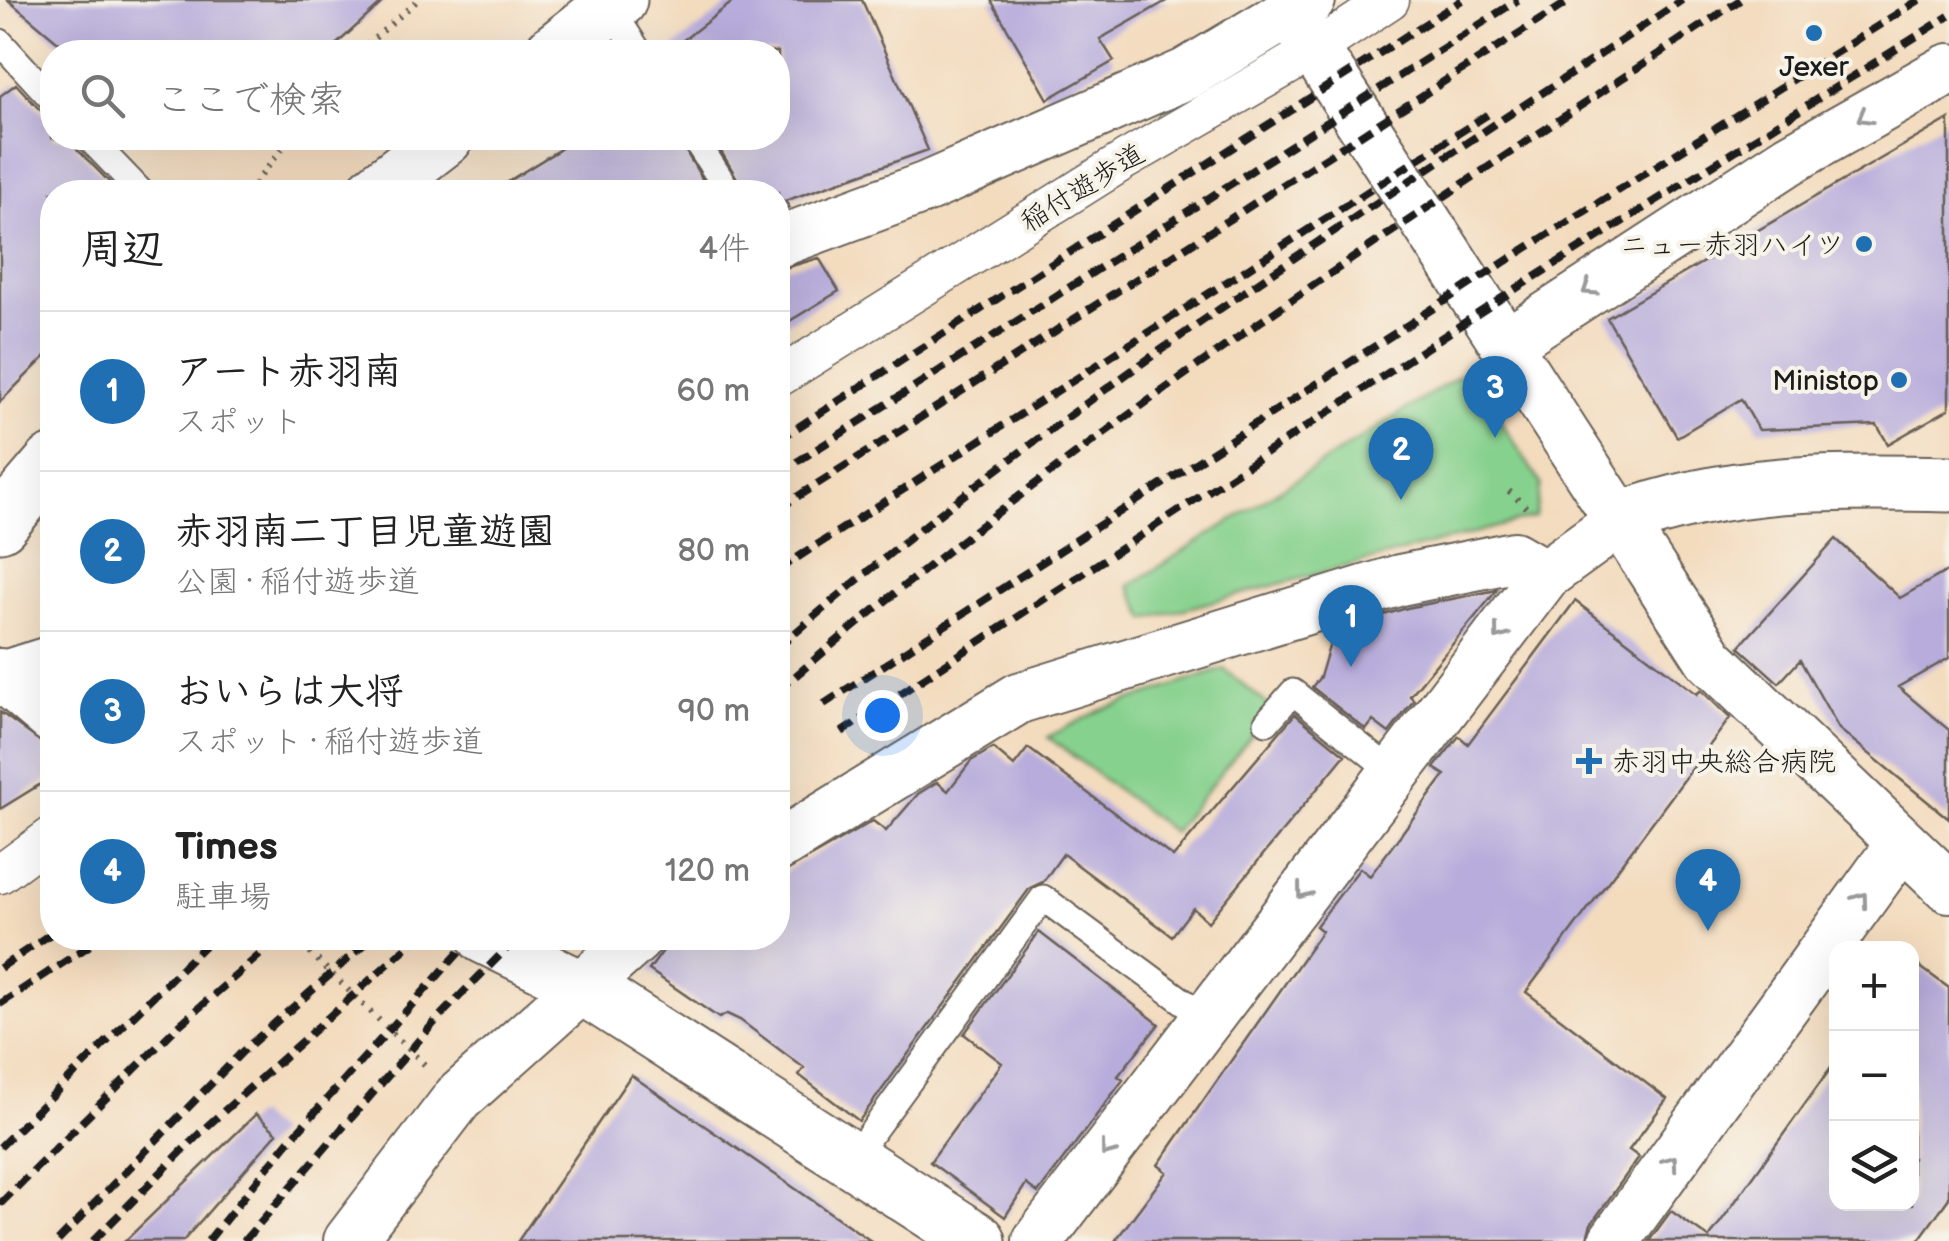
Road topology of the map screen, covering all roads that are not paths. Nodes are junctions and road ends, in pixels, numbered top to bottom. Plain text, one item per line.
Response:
1 (1390, 0) edge
2 (615, 4) edge
3 (1304, 21) edge
4 (568, 40) edge
5 (633, 40) edge
6 (0, 42) edge
7 (1949, 68) edge
8 (40, 86) edge
9 (100, 150) edge
10 (429, 150) edge
11 (702, 150) edge
12 (129, 180) edge
13 (391, 180) edge
14 (721, 180) edge
15 (790, 238) edge
16 (1506, 344) junction
17 (790, 370) edge
18 (40, 477) edge
19 (1949, 484) edge
20 (1621, 520) junction
21 (0, 524) edge
22 (1544, 575) junction
23 (40, 665) edge
24 (2, 676) edge
25 (40, 708) edge
26 (1268, 722) dead end
27 (1394, 773) junction
28 (790, 839) edge
29 (1900, 844) junction
30 (40, 845) edge
31 (0, 874) edge
32 (1949, 887) edge
33 (508, 950) edge
34 (622, 950) edge
35 (580, 985) junction
36 (1206, 1019) junction
37 (853, 1158) junction
38 (349, 1241) edge
39 (978, 1241) edge
40 (1038, 1241) edge
41 (1614, 1241) edge

1 - 3 street, 稲付遊歩道
2 - 4 street
2 - 5 lane
3 - 15 street
3 - 16 street
3 - 17 street, 稲付遊歩道
6 - 8 lane
7 -> 16 street
9 - 12 lane
10 - 13 street
11 - 14 lane
16 - 20 street
18 - 21 street
19 - 20 street
20 - 22 street
20 - 29 street
22 -> 27 street
22 - 28 street
23 - 24 street
24 - 25 street
26 - 27 lane
27 -> 36 street
29 - 32 street
41 -> 29 street
30 - 31 street
33 - 35 street
34 - 35 street
35 - 37 street
35 - 38 street
36 - 37 lane
36 -> 40 street
37 - 39 street

